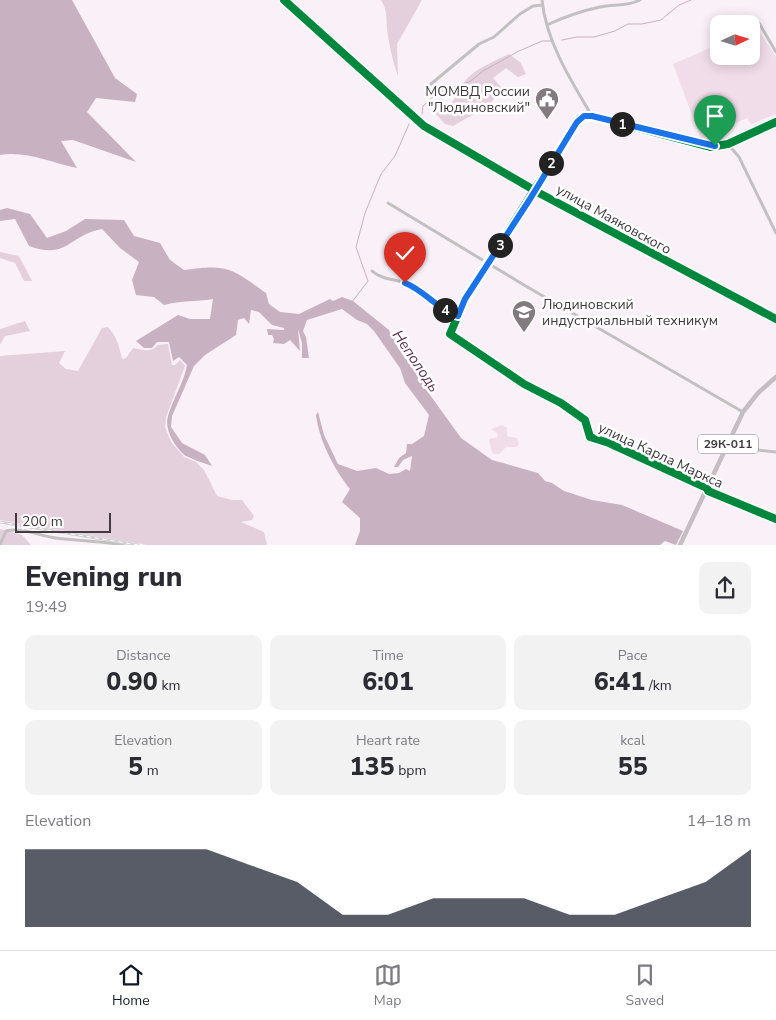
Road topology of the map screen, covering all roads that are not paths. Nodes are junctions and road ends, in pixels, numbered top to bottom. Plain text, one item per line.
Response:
1 (284, 0) edge
2 (542, 0) edge
3 (640, 0) edge
4 (542, 5) junction
5 (547, 25) junction
6 (760, 25) edge
7 (776, 52) edge
8 (431, 84) dead end
9 (592, 116) junction
10 (776, 122) edge
11 (728, 144) junction
12 (534, 190) junction
13 (388, 203) dead end
14 (776, 233) edge
15 (488, 264) junction
16 (372, 271) dead end
17 (458, 316) junction
18 (776, 319) edge
19 (776, 377) edge
20 (744, 412) junction
21 (727, 445) junction
22 (776, 452) edge
23 (707, 488) junction
24 (776, 519) edge
25 (0, 545) edge
26 (123, 545) edge
27 (680, 545) edge

1 - 12 street, улица Маяковского
2 - 4 street
3 - 5 street
4 - 5 street
4 - 8 street
5 - 9 street
6 - 7 street
9 - 11 street
9 - 12 street
10 - 11 street
11 - 14 street
12 - 15 street
12 - 18 street, улица Маяковского
13 - 15 street
15 - 17 street
15 - 20 street
16 - 17 street
17 - 23 street, улица Карла Маркса
19 - 20 main road, 29К-011
20 - 21 main road, 29К-011
21 - 22 street
21 - 23 main road, 29К-011
23 - 24 street, улица Карла Маркса
23 - 27 main road, 29К-011
25 - 26 street

